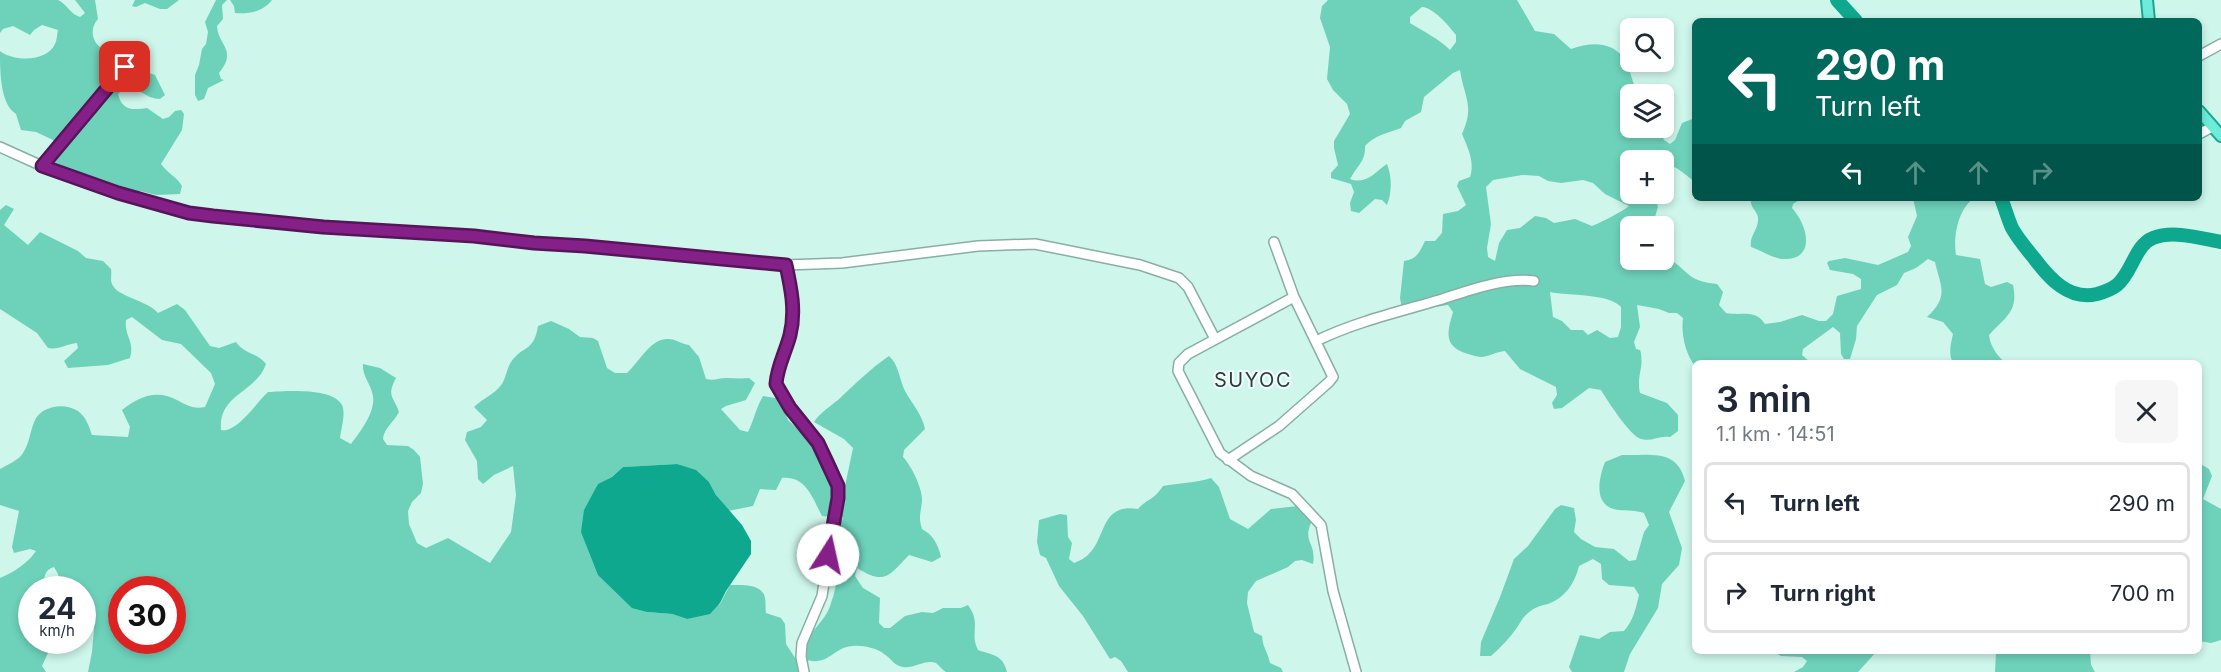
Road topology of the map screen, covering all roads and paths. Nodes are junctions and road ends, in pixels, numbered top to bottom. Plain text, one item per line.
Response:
1 (2147, 0) edge
2 (2149, 18) edge
3 (2221, 44) edge
4 (2202, 54) edge
5 (137, 61) dead end
6 (2202, 115) edge
7 (2212, 127) junction
8 (2202, 132) edge
9 (2221, 136) edge
10 (0, 147) edge
11 (42, 166) junction
12 (1274, 242) dead end
13 (786, 265) junction
14 (1534, 281) dead end
15 (1294, 297) junction
16 (1215, 339) junction
17 (1316, 341) junction
18 (1228, 460) junction
19 (804, 672) edge
20 (1356, 672) edge

1 - 2 main road
3 - 4 street
5 - 11 street
6 - 7 main road
7 - 8 street
7 - 9 main road
10 - 11 street
11 - 13 street
12 - 15 street
13 - 16 street
13 - 19 street
14 - 17 street
15 - 16 street
15 - 17 street
16 - 18 street
17 - 18 street
18 - 20 street

